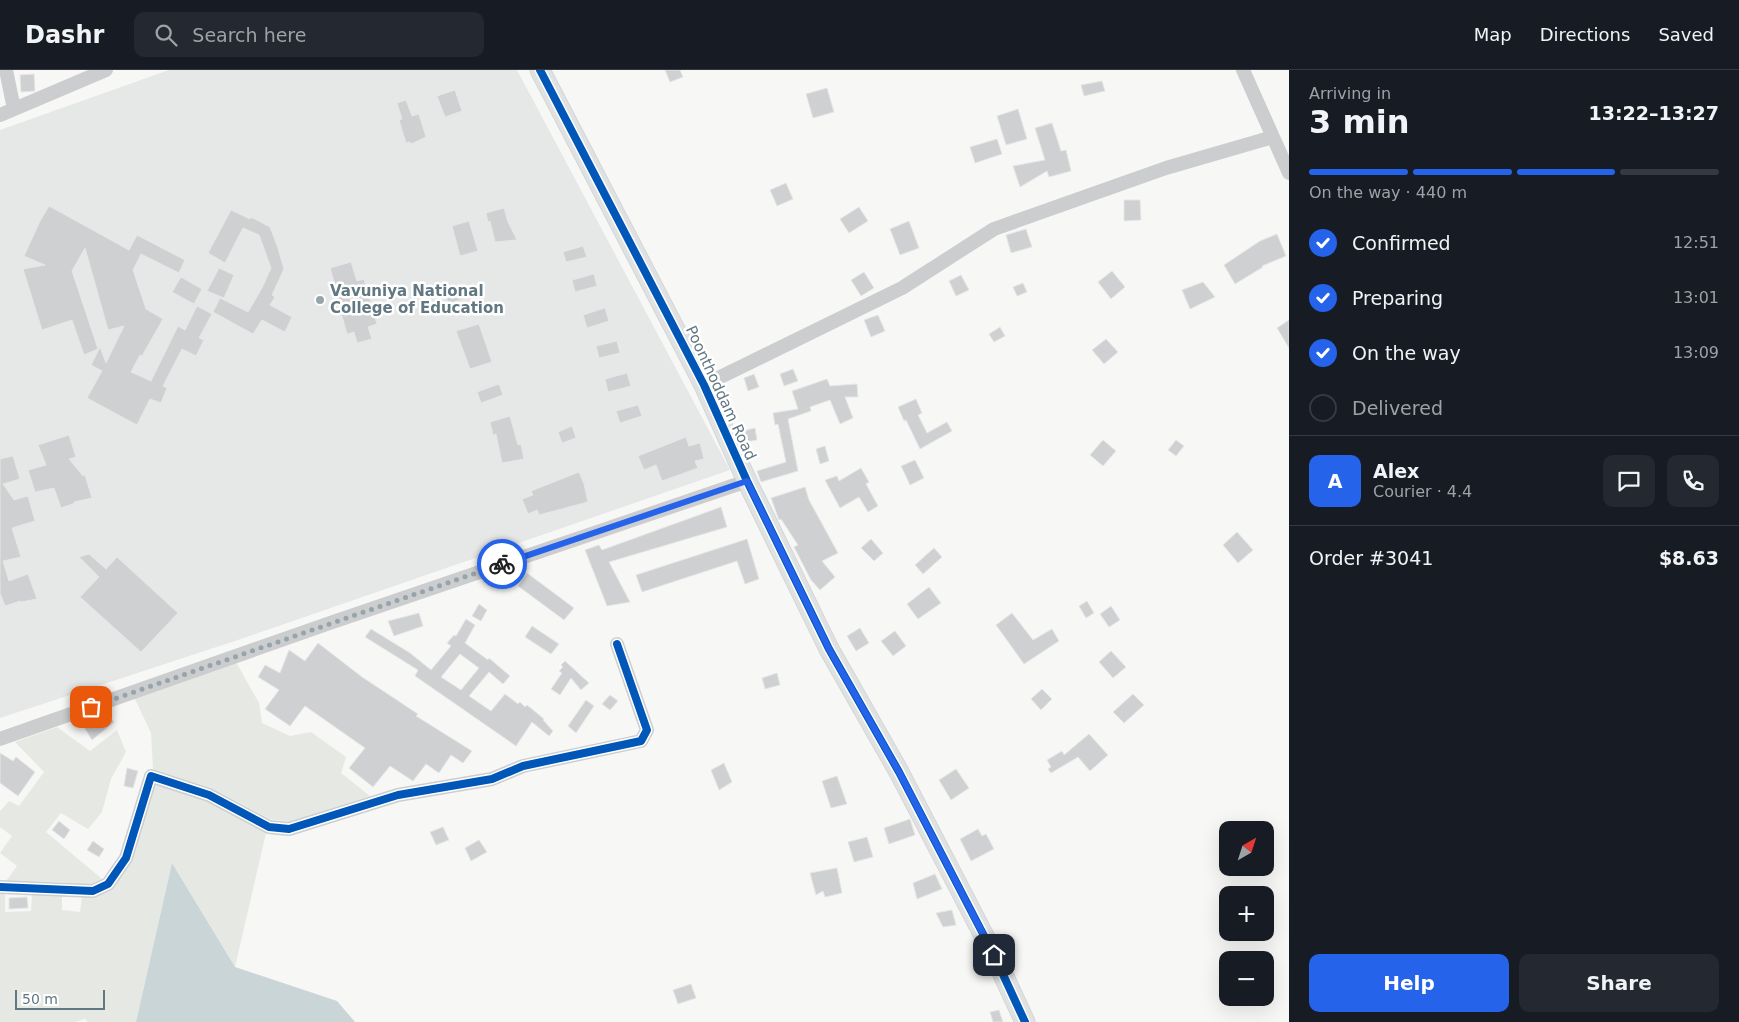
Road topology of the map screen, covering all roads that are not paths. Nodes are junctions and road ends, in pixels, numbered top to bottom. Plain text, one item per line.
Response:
1 (6, 70) edge
2 (106, 70) edge
3 (540, 70) edge
4 (1243, 70) edge
5 (77, 76) edge
6 (14, 109) junction
7 (0, 115) edge
8 (1273, 137) junction
9 (1289, 173) edge
10 (704, 385) junction
11 (747, 481) junction
12 (617, 644) dead end
13 (0, 739) edge
14 (0, 887) edge
15 (1025, 1022) edge

1 - 6 street
2 - 5 street
3 - 10 street, Poonthoddam Road
4 - 8 street
5 - 6 street
6 - 7 street
8 - 9 street
8 - 10 street
10 - 11 street, Poonthoddam Road
11 - 13 street
11 - 15 street, Poonthoddam Road
12 - 14 street

